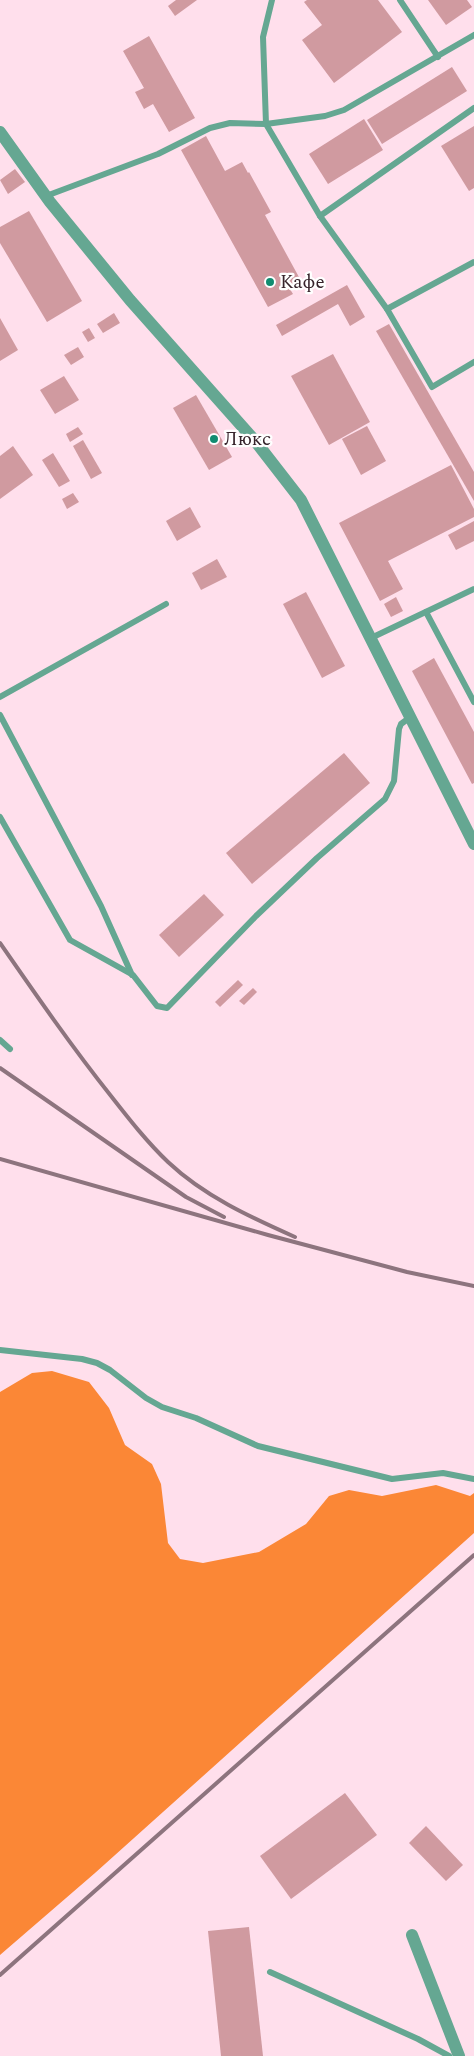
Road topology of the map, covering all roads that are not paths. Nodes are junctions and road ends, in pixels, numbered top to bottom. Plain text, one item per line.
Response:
1 (272, 0) edge
2 (400, 0) edge
3 (474, 35) edge
4 (438, 57) junction
5 (474, 108) edge
6 (266, 124) junction
7 (0, 132) edge
8 (46, 196) junction
9 (320, 216) junction
10 (474, 262) edge
11 (387, 309) junction
12 (474, 362) edge
13 (474, 589) edge
14 (166, 604) dead end
15 (426, 612) junction
16 (371, 638) junction
17 (0, 697) edge
18 (474, 702) edge
19 (0, 715) edge
20 (409, 718) junction
21 (0, 817) edge
22 (474, 844) edge
23 (132, 975) junction
24 (0, 1040) edge
25 (10, 1049) dead end
26 (0, 1350) edge
27 (474, 1479) edge
28 (412, 1935) dead end
29 (270, 1972) dead end
30 (450, 2056) edge
31 (459, 2056) edge

1 - 6 lane
2 - 4 lane
3 - 4 lane
4 - 6 lane
5 - 9 lane
6 - 8 lane
6 - 9 lane
7 - 8 street
8 - 16 street
9 - 11 lane
10 - 11 lane
11 - 12 lane
13 - 15 lane
14 - 17 lane
15 - 16 lane
15 - 18 lane
16 - 20 street
19 - 23 lane
20 - 22 street
20 - 23 lane
21 - 23 lane
24 - 25 lane
26 - 27 lane
28 - 31 street
29 - 30 lane

